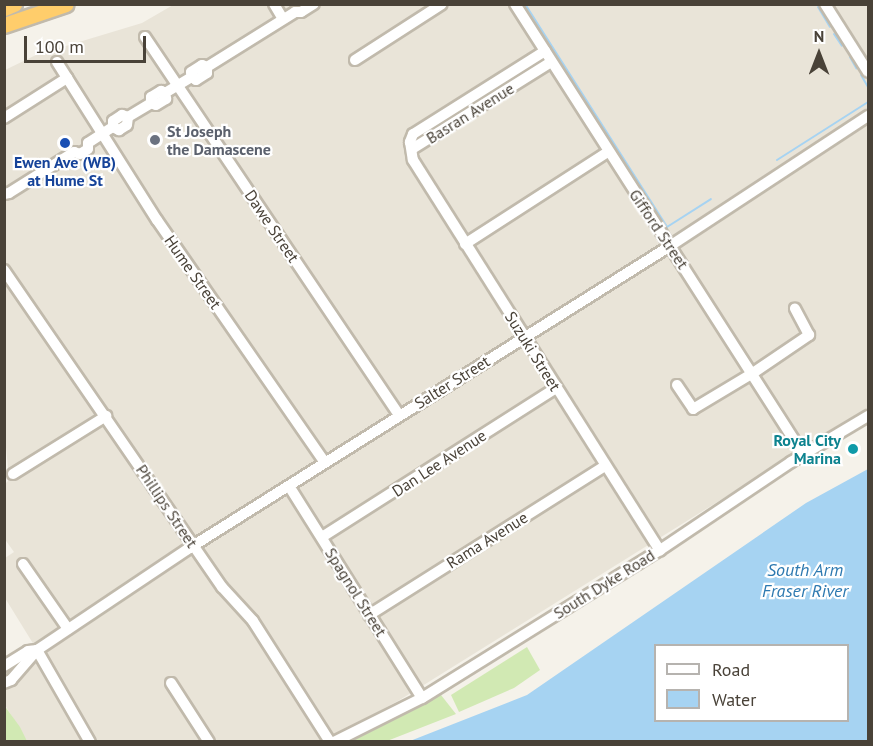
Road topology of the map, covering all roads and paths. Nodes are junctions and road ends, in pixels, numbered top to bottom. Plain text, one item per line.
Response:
1 (14, 4) edge
2 (66, 4) edge
3 (274, 4) edge
4 (314, 4) edge
5 (442, 4) edge
6 (515, 4) edge
7 (825, 4) edge
8 (4, 8) edge
9 (296, 8) edge
10 (283, 19) junction
11 (4, 25) edge
12 (145, 37) dead end
13 (544, 51) junction
14 (355, 60) dead end
15 (57, 62) dead end
16 (551, 62) junction
17 (868, 72) edge
18 (67, 78) junction
19 (178, 86) junction
20 (868, 116) edge
21 (4, 118) edge
22 (102, 134) junction
23 (412, 149) junction
24 (608, 152) junction
25 (6, 196) edge
26 (465, 244) junction
27 (670, 246) junction
28 (4, 270) edge
29 (795, 309) dead end
30 (524, 336) junction
31 (753, 373) junction
32 (676, 385) dead end
33 (556, 388) junction
34 (399, 415) junction
35 (106, 416) junction
36 (868, 417) edge
37 (803, 454) junction
38 (325, 463) junction
39 (605, 466) junction
40 (13, 474) dead end
41 (289, 486) junction
42 (322, 537) junction
43 (194, 546) junction
44 (660, 550) junction
45 (23, 564) dead end
46 (369, 615) junction
47 (68, 629) junction
48 (37, 650) junction
49 (4, 666) edge
50 (4, 683) edge
51 (171, 683) dead end
52 (422, 698) junction
53 (90, 741) edge
54 (209, 741) edge
55 (332, 741) edge

1 - 8 highway
2 - 11 highway
3 - 10 street
4 - 9 street
5 - 14 street
6 - 13 street, Gifford Street
7 - 17 street
9 - 10 street
10 - 19 street
12 - 19 street, Dawe Street
13 - 16 street, Gifford Street
13 - 23 street, Basran Avenue
15 - 18 street, Hume Street
16 - 23 street, Basran Avenue
16 - 24 street, Gifford Street
18 - 21 street
18 - 22 street, Hume Street
19 - 22 street
19 - 34 street, Dawe Street
20 - 27 street, Salter Street
22 - 25 street
22 - 38 street, Hume Street
23 - 26 street, Suzuki Street
24 - 26 street
24 - 27 street, Gifford Street
26 - 30 street, Suzuki Street
27 - 30 street, Salter Street
27 - 31 street, Gifford Street
28 - 35 street, Phillips Street
29 - 31 street
30 - 33 street, Suzuki Street
30 - 34 street, Salter Street
31 - 32 street
31 - 37 street, Gifford Street
33 - 39 street, Suzuki Street
33 - 42 street, Dan Lee Avenue
34 - 38 street, Salter Street
35 - 40 street
35 - 43 street, Phillips Street
36 - 37 street, South Dyke Road
37 - 44 street, South Dyke Road
38 - 41 street, Salter Street
39 - 44 street, Suzuki Street
39 - 46 street, Rama Avenue
41 - 42 street, Spagnol Street
41 - 43 street, Salter Street
42 - 46 street, Spagnol Street
43 - 47 street, Salter Street
43 - 55 street, Phillips Street
44 - 52 street, South Dyke Road
45 - 47 street
46 - 52 street, Spagnol Street
47 - 48 street, Salter Street
48 - 49 street, Salter Street
48 - 50 street, Salter Street
48 - 53 street
51 - 54 street
52 - 55 street, South Dyke Road

